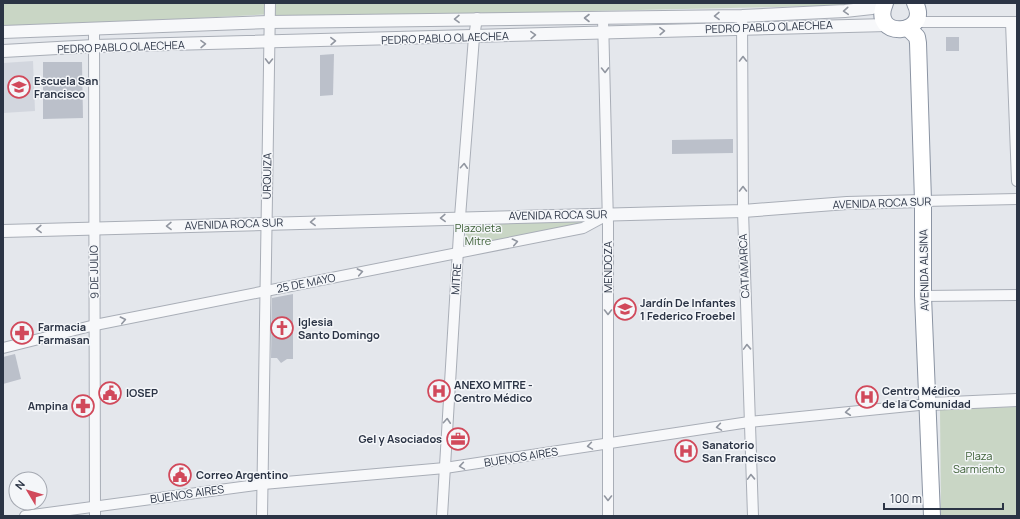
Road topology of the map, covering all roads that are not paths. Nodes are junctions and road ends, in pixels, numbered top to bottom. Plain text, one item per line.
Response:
1 (270, 3) edge
2 (884, 3) edge
3 (914, 12) edge
4 (742, 16) junction
5 (477, 18) junction
6 (604, 18) junction
7 (270, 22) junction
8 (1014, 22) edge
9 (887, 25) junction
10 (743, 28) junction
11 (94, 29) junction
12 (3, 32) edge
13 (604, 33) junction
14 (474, 37) junction
15 (269, 43) junction
16 (94, 46) junction
17 (3, 52) edge
18 (1017, 181) edge
19 (1017, 199) edge
20 (923, 201) junction
21 (743, 211) junction
22 (608, 214) junction
23 (460, 217) junction
24 (266, 223) junction
25 (94, 228) junction
26 (3, 231) edge
27 (458, 254) junction
28 (265, 290) junction
29 (1017, 294) edge
30 (923, 296) junction
31 (95, 325) junction
32 (3, 348) edge
33 (1017, 400) edge
34 (928, 404) junction
35 (749, 422) junction
36 (608, 444) junction
37 (445, 468) junction
38 (263, 484) junction
39 (95, 511) edge
40 (25, 516) edge
41 (262, 516) edge
42 (442, 516) edge
43 (608, 516) edge
44 (753, 516) edge
45 (932, 516) edge

1 - 7 street, URQUIZA
2 -> 4 street, PEDRO PABLO OLAECHEA
2 - 9 highway
3 - 8 street
3 - 9 highway
3 - 20 highway, AVENIDA ALSINA
4 -> 6 street, PEDRO PABLO OLAECHEA
4 - 10 street, CATAMARCA
6 -> 5 street, PEDRO PABLO OLAECHEA
5 -> 7 street, PEDRO PABLO OLAECHEA
5 - 14 street, MITRE
6 - 13 street, MENDOZA
7 - 11 street, PEDRO PABLO OLAECHEA
7 - 15 street, URQUIZA
8 - 18 street
9 - 10 street, PEDRO PABLO OLAECHEA
13 -> 10 street, PEDRO PABLO OLAECHEA
21 -> 10 street, CATAMARCA
11 - 12 street, PEDRO PABLO OLAECHEA
11 - 16 street, 9 DE JULIO
14 -> 13 street, PEDRO PABLO OLAECHEA
13 -> 22 street, MENDOZA
15 -> 14 street, PEDRO PABLO OLAECHEA
23 -> 14 street, MITRE
16 -> 15 street, PEDRO PABLO OLAECHEA
15 -> 24 street, URQUIZA
16 - 17 street, PEDRO PABLO OLAECHEA
16 - 25 street, 9 DE JULIO
19 - 20 street, AVENIDA ROCA SUR
20 - 21 street, AVENIDA ROCA SUR
20 - 30 highway, AVENIDA ALSINA
21 - 22 street, AVENIDA ROCA SUR
35 -> 21 street, CATAMARCA
22 - 23 street, AVENIDA ROCA SUR
27 -> 22 street, 25 DE MAYO
22 -> 36 street, MENDOZA
23 -> 24 street, AVENIDA ROCA SUR
23 - 27 street, MITRE
24 -> 25 street, AVENIDA ROCA SUR
24 - 28 street, URQUIZA
25 -> 26 street, AVENIDA ROCA SUR
25 - 31 street, 9 DE JULIO
28 -> 27 street, 25 DE MAYO
37 -> 27 street, MITRE
31 -> 28 street, 25 DE MAYO
28 - 38 street, URQUIZA
29 - 30 street
30 - 34 highway, AVENIDA ALSINA
31 - 32 street, 25 DE MAYO
31 - 39 street, 9 DE JULIO
33 - 34 street, BUENOS AIRES
34 -> 35 street, BUENOS AIRES
34 - 45 highway, AVENIDA ALSINA
35 -> 36 street, BUENOS AIRES
44 -> 35 street, CATAMARCA
36 -> 37 street, BUENOS AIRES
36 -> 43 street, MENDOZA
37 - 38 street, BUENOS AIRES
37 - 42 street, MITRE
38 - 39 street, BUENOS AIRES
38 - 41 street, URQUIZA
39 - 40 street, BUENOS AIRES

